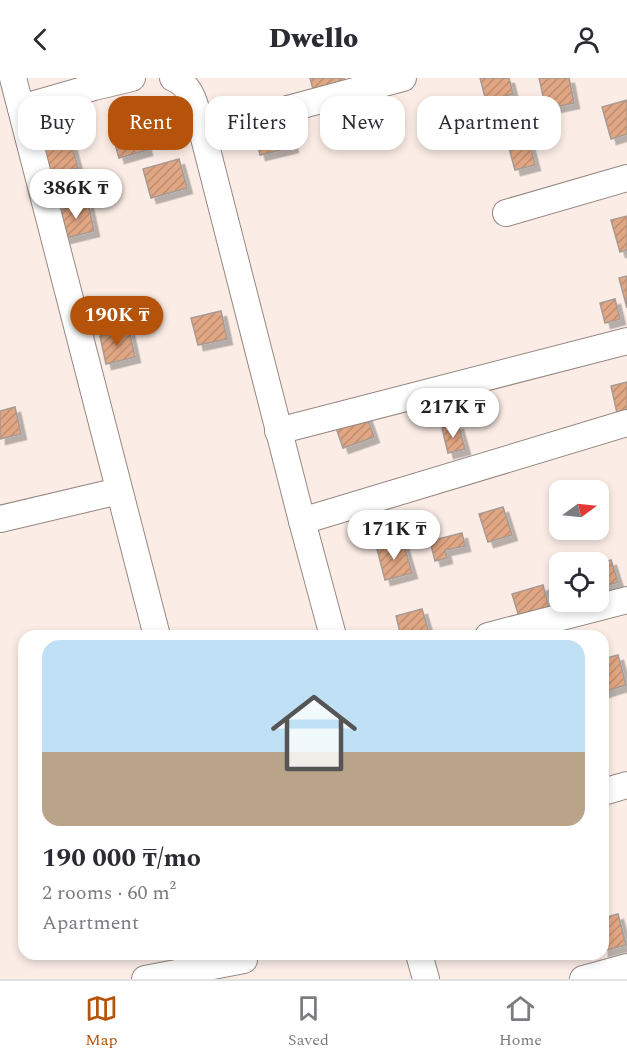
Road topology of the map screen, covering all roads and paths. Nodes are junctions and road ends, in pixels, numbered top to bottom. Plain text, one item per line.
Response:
1 (13, 78) edge
2 (132, 78) edge
3 (173, 78) edge
4 (403, 78) edge
5 (65, 96) edge
6 (18, 97) edge
7 (202, 130) junction
8 (32, 150) edge
9 (627, 178) edge
10 (506, 213) dead end
11 (627, 341) edge
12 (627, 423) edge
13 (279, 431) junction
14 (119, 490) junction
15 (0, 519) edge
16 (302, 521) junction
17 (627, 600) edge
18 (155, 630) edge
19 (331, 630) edge
20 (511, 630) edge
21 (627, 785) edge
22 (609, 790) edge
23 (421, 960) edge
24 (245, 964) edge
25 (627, 967) edge
26 (145, 979) edge
27 (426, 979) edge
28 (583, 979) edge

1 - 6 street
2 - 5 street
3 - 7 street
4 - 7 street
7 - 13 street
8 - 14 street
9 - 10 street
11 - 13 street
12 - 16 street
13 - 16 street
14 - 15 street
14 - 18 street
16 - 19 street
17 - 20 street
21 - 22 street
23 - 27 street
24 - 26 street
25 - 28 street

